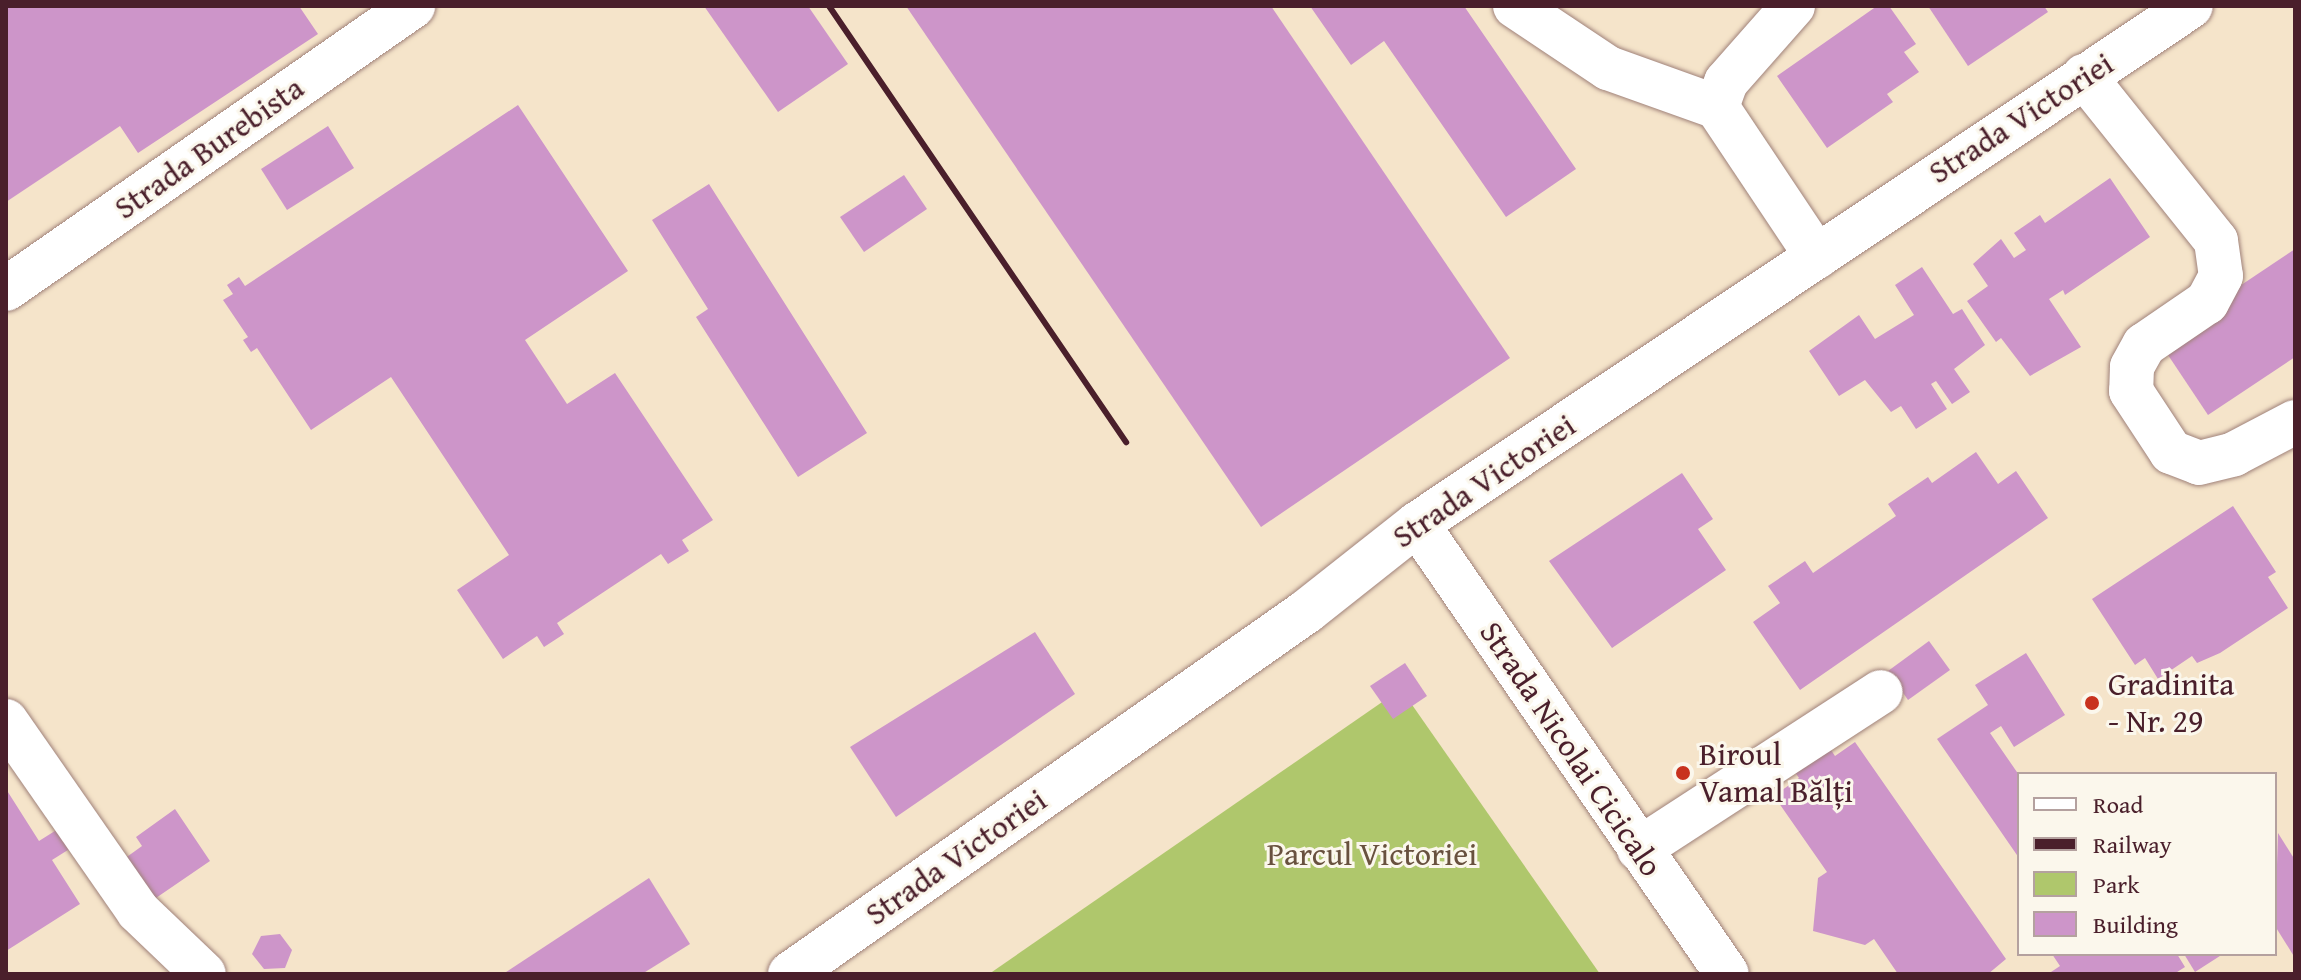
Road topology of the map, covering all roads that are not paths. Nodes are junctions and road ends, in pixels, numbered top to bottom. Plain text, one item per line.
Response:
1 (413, 6) edge
2 (1515, 6) edge
3 (1793, 6) edge
4 (2167, 12) edge
5 (2084, 76) junction
6 (1717, 107) junction
7 (1817, 257) junction
8 (6, 289) edge
9 (2295, 422) edge
10 (1417, 524) junction
11 (1881, 692) dead end
12 (6, 721) edge
13 (1639, 849) junction
14 (204, 974) edge
15 (790, 974) edge
16 (1727, 974) edge

1 - 8 street, Strada Burebista
2 - 6 street
3 - 6 street
4 - 5 street, Strada Victoriei
5 - 7 street, Strada Victoriei
5 - 9 street
6 - 7 street
7 - 10 street, Strada Victoriei
10 - 13 street, Strada Nicolai Cicicalo
10 - 15 street, Strada Victoriei
11 - 13 street
12 - 14 street
13 - 16 street, Strada Nicolai Cicicalo

